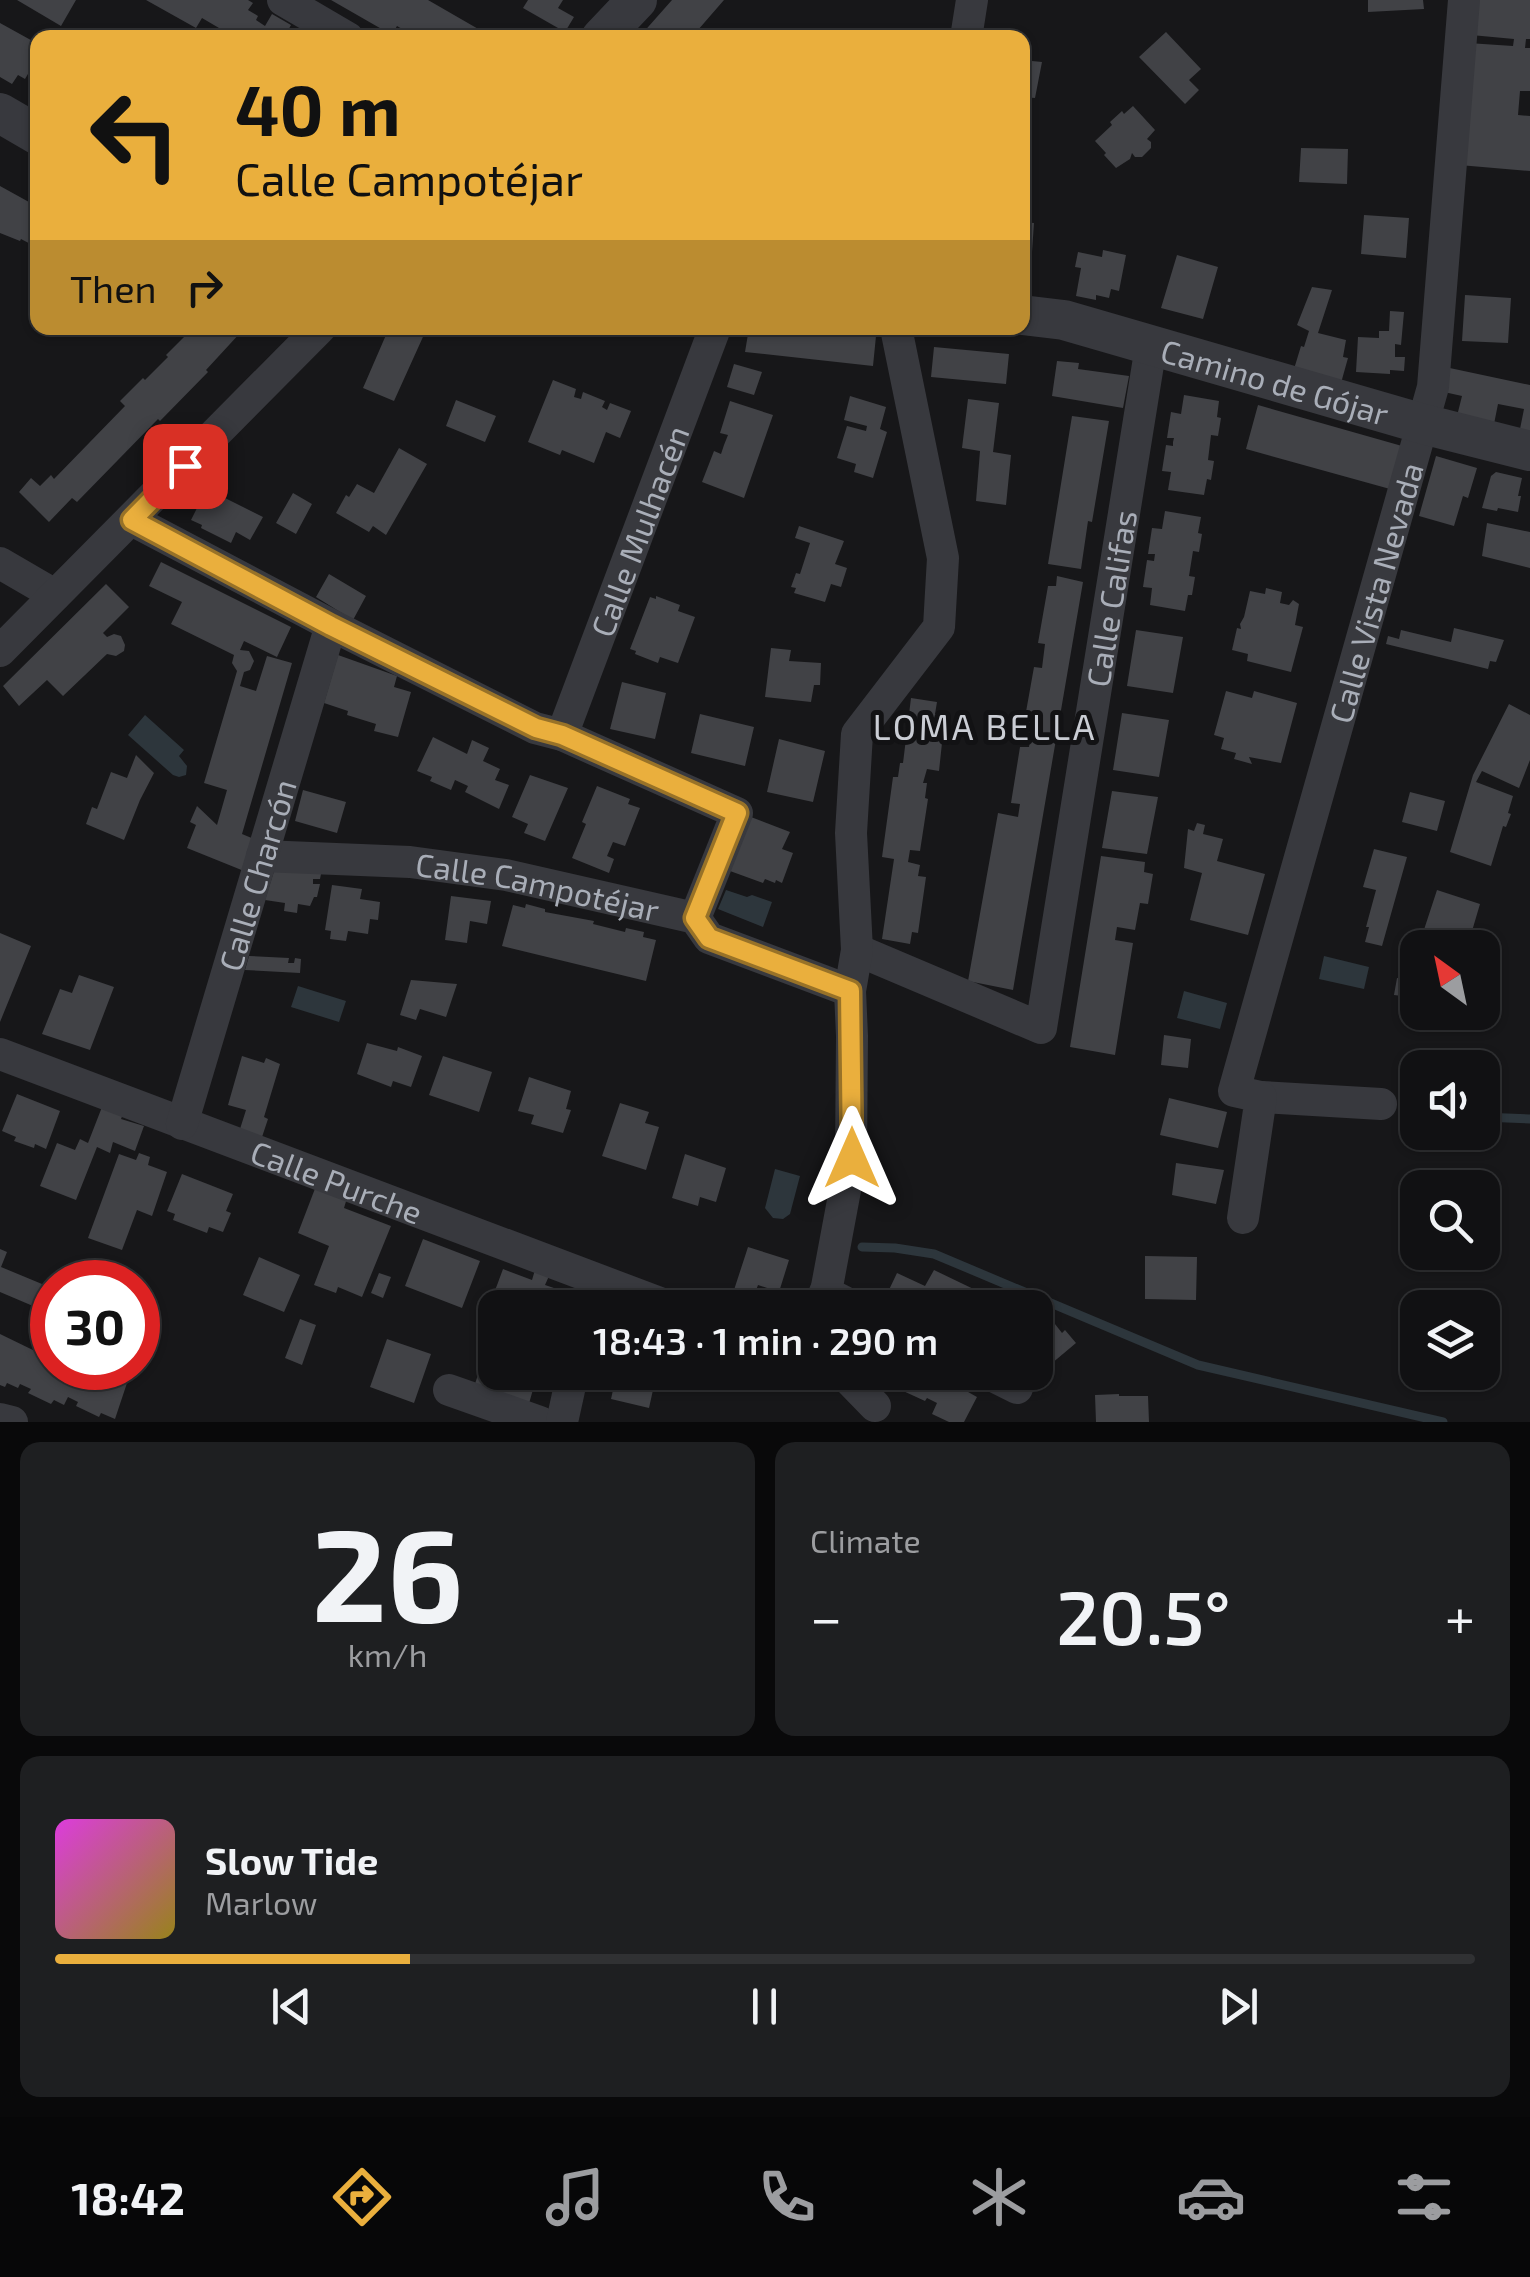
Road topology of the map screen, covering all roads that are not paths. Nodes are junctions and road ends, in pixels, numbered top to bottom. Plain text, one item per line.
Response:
1 (283, 0) edge
2 (637, 0) edge
3 (972, 0) edge
4 (1464, 0) edge
5 (334, 30) edge
6 (609, 30) edge
7 (967, 30) edge
8 (0, 114) edge
9 (30, 131) edge
10 (1030, 316) edge
11 (712, 335) edge
12 (897, 335) edge
13 (291, 342) edge
14 (1152, 346) junction
15 (1423, 424) junction
16 (1530, 451) edge
17 (132, 520) junction
18 (0, 563) edge
19 (55, 595) junction
20 (331, 626) junction
21 (0, 650) edge
22 (562, 735) junction
23 (262, 856) junction
24 (695, 918) junction
25 (856, 950) junction
26 (850, 991) junction
27 (0, 1054) edge
28 (1261, 1096) junction
29 (1381, 1104) dead end
30 (182, 1124) junction
31 (1243, 1218) dead end
32 (585, 1290) edge
33 (826, 1290) edge
34 (449, 1390) dead end
35 (570, 1390) edge
36 (860, 1390) edge
37 (876, 1406) dead end
38 (0, 1419) edge
39 (12, 1422) edge
40 (540, 1422) edge
41 (562, 1422) edge

1 - 5 street
2 - 6 street
3 - 7 street
4 - 15 street, Calle Vista Nevada
8 - 9 street
10 - 14 street, Camino de Gójar
11 - 22 street, Calle Mulhacén
12 - 25 street
13 - 17 street
14 - 15 street, Camino de Gójar
14 - 25 street, Calle Califas
15 - 16 street, Camino de Gójar
15 - 28 street, Calle Vista Nevada
17 - 19 street
17 - 20 street
18 - 19 street
19 - 21 street
20 - 22 street
20 - 23 street, Calle Charcón
22 - 24 street
23 - 24 street, Calle Campotéjar
23 - 30 street, Calle Charcón
24 - 26 street, Calle Campotéjar
25 - 26 street
26 - 33 street
27 - 30 street, Calle Purche
28 - 29 street
28 - 31 street
30 - 32 street, Calle Purche
34 - 40 street
35 - 41 street
36 - 37 street
38 - 39 street

